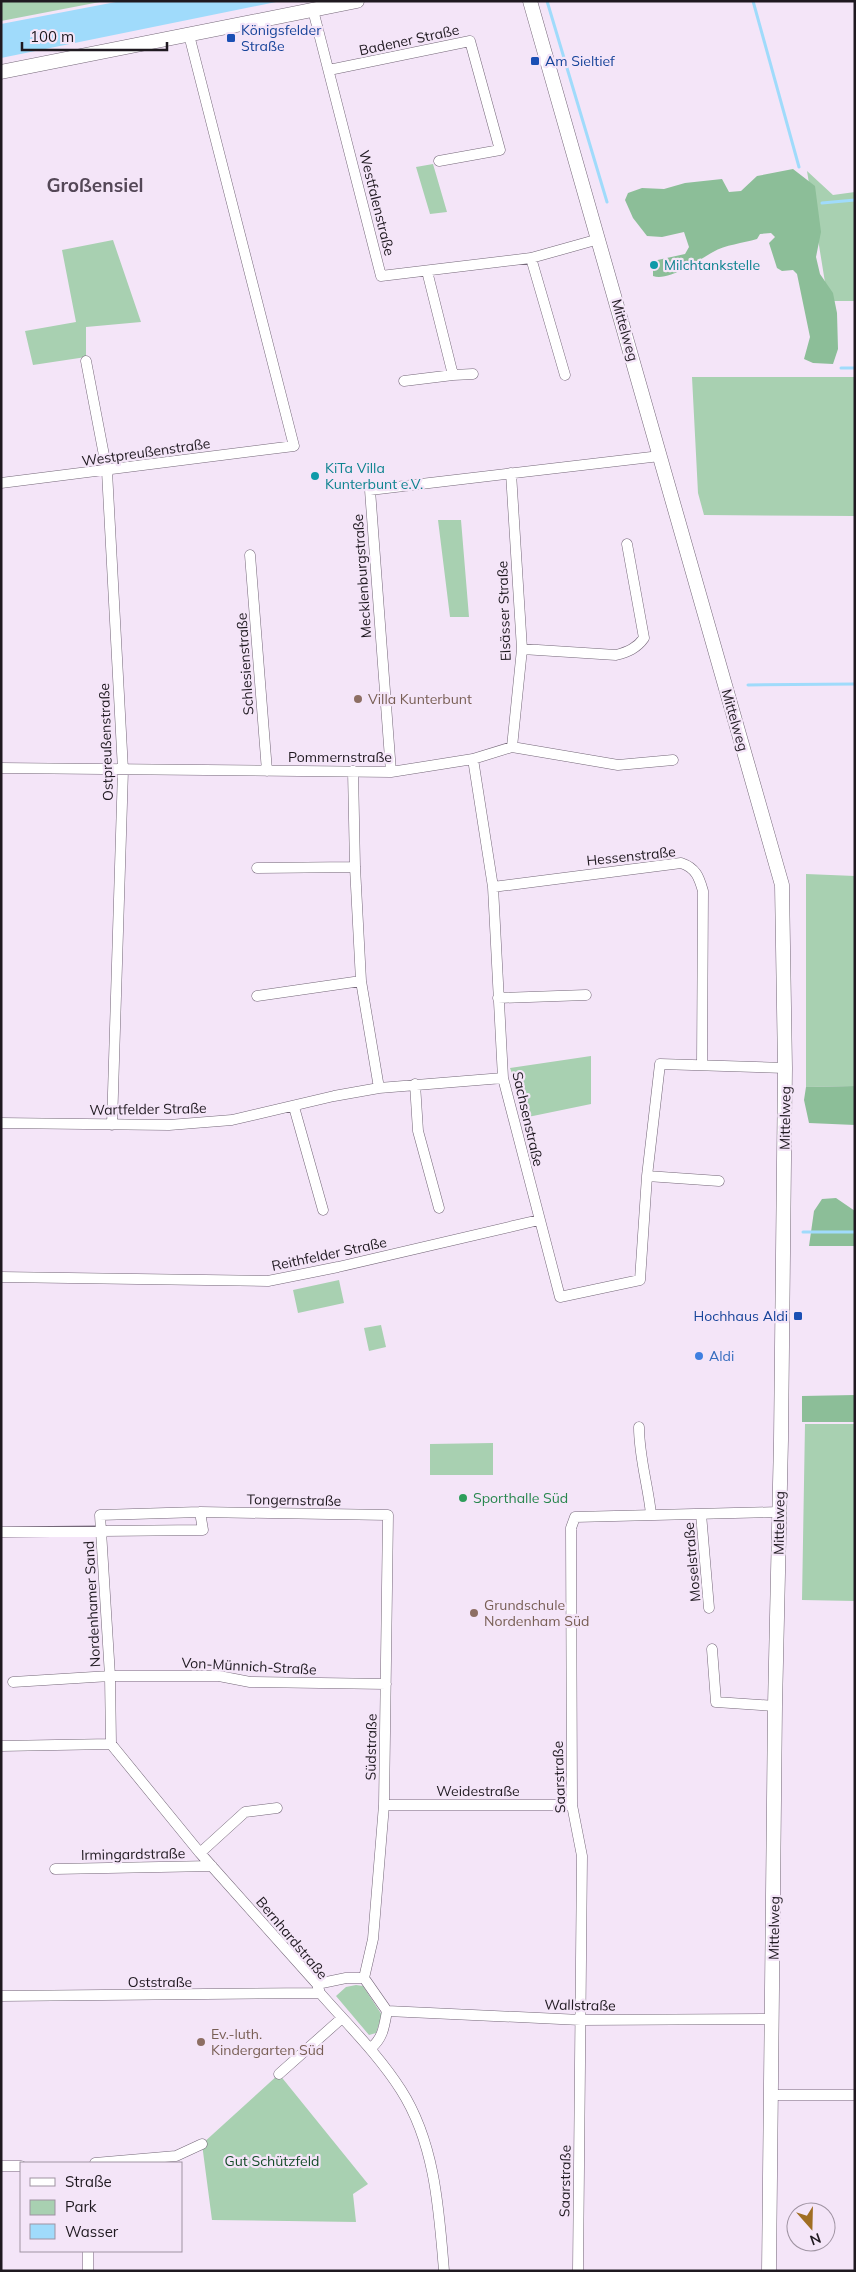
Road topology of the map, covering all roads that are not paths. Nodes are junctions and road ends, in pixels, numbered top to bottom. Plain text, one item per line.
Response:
1 (357, 1) edge
2 (530, 1) edge
3 (313, 10) junction
4 (189, 35) junction
5 (329, 70) junction
6 (1, 72) edge
7 (439, 161) dead end
8 (599, 239) junction
9 (531, 258) junction
10 (428, 271) junction
11 (86, 362) dead end
12 (472, 374) dead end
13 (453, 375) junction
14 (565, 375) dead end
15 (404, 381) dead end
16 (660, 456) junction
17 (107, 471) junction
18 (511, 473) junction
19 (1, 483) edge
20 (627, 544) dead end
21 (250, 554) dead end
22 (522, 649) junction
23 (512, 748) junction
24 (473, 759) junction
25 (673, 760) dead end
26 (1, 768) edge
27 (123, 770) junction
28 (267, 771) junction
29 (353, 771) junction
30 (391, 772) junction
31 (355, 867) junction
32 (257, 868) dead end
33 (493, 886) junction
34 (361, 981) junction
35 (586, 995) dead end
36 (257, 996) dead end
37 (498, 998) junction
38 (702, 1065) junction
39 (785, 1068) junction
40 (503, 1078) junction
41 (415, 1084) junction
42 (379, 1088) junction
43 (294, 1107) junction
44 (1, 1123) edge
45 (112, 1125) junction
46 (647, 1176) junction
47 (719, 1181) dead end
48 (439, 1208) dead end
49 (323, 1210) dead end
50 (539, 1220) junction
51 (1, 1277) edge
52 (639, 1427) dead end
53 (200, 1512) junction
54 (779, 1512) junction
55 (651, 1514) junction
56 (701, 1514) junction
57 (388, 1515) joint
58 (1, 1532) edge
59 (102, 1532) junction
60 (709, 1608) dead end
61 (712, 1649) dead end
62 (110, 1676) junction
63 (14, 1682) dead end
64 (386, 1684) junction
65 (775, 1706) junction
66 (111, 1744) junction
67 (1, 1746) edge
68 (384, 1805) junction
69 (572, 1805) junction
70 (277, 1808) dead end
71 (200, 1853) junction
72 (212, 1866) junction
73 (55, 1869) dead end
74 (364, 1978) junction
75 (318, 1989) junction
76 (1, 1996) edge
77 (387, 2012) junction
78 (342, 2018) junction
79 (773, 2019) junction
80 (581, 2020) junction
81 (371, 2048) junction
82 (279, 2074) dead end
83 (772, 2095) junction
84 (855, 2095) edge
85 (202, 2144) dead end
86 (107, 2162) edge
87 (1, 2166) edge
88 (20, 2166) edge
89 (88, 2252) edge
90 (88, 2271) edge
91 (444, 2271) edge
92 (578, 2271) edge
93 (769, 2271) edge

1 - 3 street
2 - 8 street, Mittelweg
3 - 4 street
3 - 5 street, Westfalenstraße
4 - 6 street
4 - 17 street, Westpreußenstraße
5 - 7 street, Badener Straße
5 - 10 street, Westfalenstraße
8 - 9 street, Westfalenstraße
8 - 16 street, Mittelweg
9 - 10 street, Westfalenstraße
9 - 14 street
10 - 13 street
11 - 17 street, Ostpreußenstraße
12 - 13 street
13 - 15 street
16 - 18 street, Mecklenburgstraße
16 - 39 street, Mittelweg
17 - 19 street, Westpreußenstraße
17 - 27 street, Ostpreußenstraße
18 - 22 street, Elsässer Straße
18 - 30 street, Mecklenburgstraße
20 - 22 street
21 - 28 street, Schlesienstraße
22 - 23 street, Elsässer Straße
23 - 24 street, Pommernstraße
23 - 25 street, Pommernstraße
24 - 30 street, Pommernstraße
24 - 33 street, Sachsenstraße
26 - 27 street, Pommernstraße
27 - 28 street, Pommernstraße
27 - 45 street, Ostpreußenstraße
28 - 29 street, Pommernstraße
29 - 30 street, Pommernstraße
29 - 31 street
31 - 32 street
31 - 34 street
33 - 37 street, Sachsenstraße
33 - 38 street, Hessenstraße
34 - 36 street
34 - 42 street
35 - 37 street
37 - 40 street, Sachsenstraße
38 - 39 street, Sachsenstraße
38 - 46 street, Sachsenstraße
39 - 54 street, Mittelweg
40 - 41 street, Wartfelder Straße
40 - 50 street, Sachsenstraße
41 - 42 street, Wartfelder Straße
41 - 48 street
42 - 43 street, Wartfelder Straße
43 - 45 street, Wartfelder Straße
43 - 49 street
44 - 45 street, Wartfelder Straße
46 - 47 street
46 - 50 street, Sachsenstraße
50 - 51 street, Reithfelder Straße
52 - 55 street
53 - 57 street, Tongernstraße
53 - 59 street, Tongernstraße
53 - 59 street
54 - 56 street, Saarstraße
54 - 65 street, Mittelweg
55 - 56 street, Saarstraße
55 - 69 street, Saarstraße
56 - 60 street, Moselstraße
57 - 64 street, Südstraße
58 - 59 street
59 - 62 street, Nordenhamer Sand
61 - 65 street
62 - 63 street, Nordenhamer Sand
62 - 64 street, Von-Münnich-Straße
62 - 66 street, Nordenhamer Sand
64 - 68 street, Südstraße
65 - 79 street, Mittelweg
66 - 67 street
66 - 71 street, Bernhardstraße
68 - 69 street, Weidestraße
68 - 74 street, Südstraße
69 - 80 street, Saarstraße
70 - 71 street
71 - 72 street, Bernhardstraße
72 - 73 street, Irmingardstraße
72 - 75 street, Bernhardstraße
74 - 75 street, Oststraße
74 - 77 street
75 - 76 street, Oststraße
75 - 78 street, Bernhardstraße
77 - 80 street, Wallstraße
77 - 81 street
78 - 81 street, Bernhardstraße
78 - 82 street
79 - 80 street, Wallstraße
79 - 83 street, Mittelweg
80 - 92 street, Saarstraße
81 - 91 street, Bernhardstraße
83 - 84 street
83 - 93 street, Mittelweg
85 - 86 street
87 - 88 street
89 - 90 street

